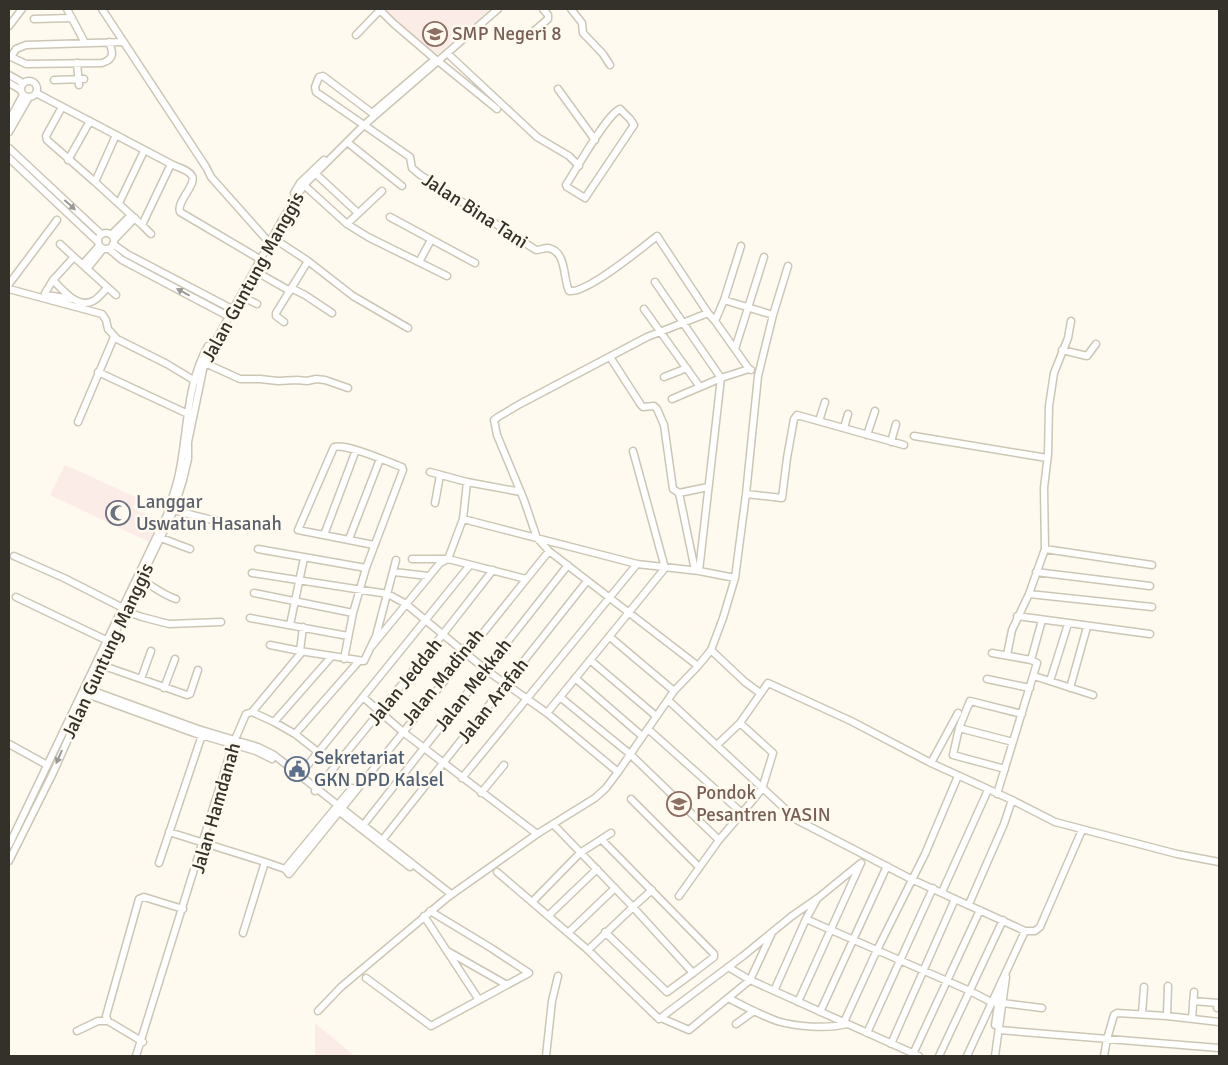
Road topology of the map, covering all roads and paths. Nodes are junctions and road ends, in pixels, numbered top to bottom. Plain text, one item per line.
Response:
1 (22, 9) edge
2 (67, 9) edge
3 (102, 9) edge
4 (492, 9) edge
5 (498, 9) edge
6 (543, 9) edge
7 (570, 9) edge
8 (380, 10) edge
9 (72, 18) junction
10 (34, 19) dead end
11 (9, 26) edge
12 (533, 32) dead end
13 (356, 36) dead end
14 (109, 42) junction
15 (124, 42) junction
16 (85, 43) junction
17 (447, 53) junction
18 (437, 60) junction
19 (77, 63) junction
20 (610, 65) dead end
21 (9, 75) edge
22 (54, 80) dead end
23 (9, 83) edge
24 (558, 89) dead end
25 (24, 91) junction
26 (36, 93) junction
27 (62, 106) junction
28 (497, 109) dead end
29 (372, 113) junction
30 (11, 121) edge
31 (90, 121) junction
32 (362, 124) junction
33 (9, 132) edge
34 (116, 135) junction
35 (595, 140) junction
36 (347, 142) junction
37 (9, 148) edge
38 (144, 151) junction
39 (9, 158) edge
40 (68, 160) junction
41 (171, 164) junction
42 (579, 166) junction
43 (316, 174) junction
44 (95, 182) junction
45 (304, 185) junction
46 (402, 186) dead end
47 (382, 191) dead end
48 (119, 203) junction
49 (358, 213) junction
50 (133, 216) junction
51 (390, 217) dead end
52 (57, 220) dead end
53 (348, 224) junction
54 (142, 225) junction
55 (151, 234) dead end
56 (270, 239) junction
57 (431, 240) junction
58 (107, 243) junction
59 (60, 244) dead end
60 (741, 246) dead end
61 (74, 257) junction
62 (764, 257) dead end
63 (258, 258) junction
64 (308, 261) junction
65 (419, 262) junction
66 (476, 263) dead end
67 (788, 266) dead end
68 (85, 267) junction
69 (255, 271) junction
70 (447, 276) dead end
71 (53, 280) junction
72 (655, 282) dead end
73 (9, 284) edge
74 (9, 288) edge
75 (107, 288) junction
76 (291, 290) junction
77 (116, 295) dead end
78 (241, 296) junction
79 (74, 299) junction
80 (724, 300) junction
81 (257, 304) dead end
82 (230, 308) junction
83 (644, 309) dead end
84 (749, 309) junction
85 (332, 313) dead end
86 (708, 313) junction
87 (226, 315) junction
88 (773, 315) junction
89 (715, 321) junction
90 (1072, 321) dead end
91 (284, 322) dead end
92 (684, 322) junction
93 (408, 328) dead end
94 (660, 332) junction
95 (114, 337) junction
96 (1096, 344) dead end
97 (735, 349) junction
98 (1062, 350) junction
99 (610, 357) junction
100 (205, 363) junction
101 (687, 368) junction
102 (749, 369) junction
103 (98, 372) junction
104 (758, 376) junction
105 (664, 377) dead end
106 (721, 378) junction
107 (195, 381) junction
108 (700, 387) junction
109 (348, 388) dead end
110 (672, 399) dead end
111 (825, 402) dead end
112 (875, 412) dead end
113 (188, 414) junction
114 (848, 414) dead end
115 (819, 421) junction
116 (78, 422) dead end
117 (896, 424) dead end
118 (844, 428) junction
119 (867, 435) junction
120 (914, 436) dead end
121 (890, 442) junction
122 (904, 445) dead end
123 (356, 450) junction
124 (633, 451) dead end
125 (1047, 458) junction
126 (380, 459) junction
127 (430, 472) dead end
128 (440, 475) junction
129 (467, 482) junction
130 (708, 487) junction
131 (521, 492) junction
132 (679, 493) junction
133 (746, 494) junction
134 (435, 502) dead end
135 (173, 510) junction
136 (463, 519) junction
137 (240, 527) dead end
138 (324, 534) junction
139 (161, 538) junction
140 (537, 538) junction
141 (349, 539) junction
142 (374, 545) junction
143 (1045, 548) junction
144 (190, 549) dead end
145 (258, 549) dead end
146 (548, 549) junction
147 (14, 556) dead end
148 (304, 558) junction
149 (412, 559) dead end
150 (448, 559) junction
151 (396, 560) dead end
152 (637, 564) junction
153 (470, 565) junction
154 (568, 565) junction
155 (1152, 565) dead end
156 (366, 568) junction
157 (665, 568) junction
158 (493, 570) junction
159 (697, 570) junction
160 (394, 572) junction
161 (1036, 572) junction
162 (252, 573) dead end
163 (428, 576) junction
164 (524, 578) junction
165 (736, 578) junction
166 (141, 580) junction
167 (298, 580) junction
168 (587, 581) junction
169 (1150, 586) dead end
170 (360, 589) junction
171 (254, 593) dead end
172 (388, 594) junction
173 (1028, 594) junction
174 (16, 597) dead end
175 (610, 598) junction
176 (176, 599) dead end
177 (295, 602) junction
178 (406, 604) junction
179 (1152, 608) dead end
180 (123, 609) junction
181 (629, 612) junction
182 (353, 613) junction
183 (1017, 616) junction
184 (250, 618) dead end
185 (425, 620) junction
186 (1042, 620) junction
187 (221, 622) dead end
188 (1068, 624) junction
189 (290, 625) junction
190 (303, 627) junction
191 (1088, 627) junction
192 (443, 634) junction
193 (1150, 634) dead end
194 (348, 636) junction
195 (610, 637) junction
196 (106, 640) junction
197 (270, 645) dead end
198 (371, 647) junction
199 (711, 650) junction
200 (150, 651) dead end
201 (301, 652) junction
202 (465, 652) junction
203 (992, 653) dead end
204 (1006, 655) junction
205 (330, 657) junction
206 (344, 658) junction
207 (175, 659) dead end
208 (590, 660) junction
209 (1031, 660) junction
210 (360, 661) junction
211 (102, 665) junction
212 (698, 666) junction
213 (198, 670) dead end
214 (486, 670) junction
215 (1034, 676) junction
216 (576, 678) junction
217 (141, 679) junction
218 (988, 679) dead end
219 (1050, 681) junction
220 (506, 684) junction
221 (164, 688) junction
222 (1030, 688) junction
223 (1070, 688) junction
224 (86, 691) junction
225 (674, 691) junction
226 (760, 693) junction
227 (1093, 695) dead end
228 (363, 697) junction
229 (560, 697) junction
230 (526, 699) junction
231 (668, 700) junction
232 (252, 712) junction
233 (380, 712) junction
234 (546, 713) junction
235 (958, 713) dead end
236 (1022, 714) junction
237 (656, 716) junction
238 (274, 722) junction
239 (740, 723) junction
240 (959, 728) junction
241 (648, 729) junction
242 (401, 731) junction
243 (295, 734) junction
244 (202, 735) junction
245 (642, 736) junction
246 (236, 741) junction
247 (1013, 742) junction
248 (9, 744) edge
249 (717, 745) junction
250 (423, 748) junction
251 (318, 752) junction
252 (630, 754) junction
253 (444, 762) junction
254 (932, 763) junction
255 (47, 765) junction
256 (504, 765) dead end
257 (1005, 769) junction
258 (618, 772) junction
259 (299, 776) junction
260 (958, 776) junction
261 (462, 778) junction
262 (762, 789) junction
263 (316, 790) junction
264 (988, 790) junction
265 (481, 793) junction
266 (997, 794) junction
267 (631, 799) dead end
268 (1012, 800) junction
269 (339, 808) junction
270 (742, 813) junction
271 (27, 815) junction
272 (553, 824) junction
273 (362, 827) junction
274 (1082, 830) junction
275 (169, 832) junction
276 (611, 833) dead end
277 (537, 834) junction
278 (602, 840) junction
279 (719, 840) junction
280 (381, 842) junction
281 (205, 843) junction
282 (9, 845) edge
283 (580, 853) junction
284 (864, 855) junction
285 (9, 861) edge
286 (265, 862) junction
287 (1219, 862) edge
288 (159, 863) dead end
289 (861, 863) junction
290 (887, 866) junction
291 (699, 867) junction
292 (597, 869) junction
293 (497, 872) dead end
294 (911, 879) junction
295 (615, 888) junction
296 (933, 888) junction
297 (652, 890) junction
298 (942, 892) junction
299 (450, 896) junction
300 (679, 896) dead end
301 (818, 898) junction
302 (955, 899) junction
303 (532, 902) junction
304 (969, 904) junction
305 (633, 907) junction
306 (183, 909) junction
307 (980, 910) junction
308 (427, 914) junction
309 (548, 916) junction
310 (806, 919) junction
311 (1003, 920) junction
312 (830, 930) junction
313 (1025, 931) junction
314 (605, 932) junction
315 (772, 932) junction
316 (243, 933) dead end
317 (568, 933) junction
318 (853, 940) junction
319 (588, 950) junction
320 (877, 950) junction
321 (447, 951) junction
322 (900, 961) junction
323 (728, 967) junction
324 (1008, 968) junction
325 (923, 971) junction
326 (693, 973) junction
327 (558, 976) dead end
328 (366, 978) dead end
329 (750, 980) junction
330 (1003, 980) junction
331 (946, 981) junction
332 (507, 985) junction
333 (1168, 986) dead end
334 (1144, 987) dead end
335 (774, 991) junction
336 (970, 991) junction
337 (1194, 992) dead end
338 (728, 998) junction
339 (479, 1000) junction
340 (1193, 1001) junction
341 (798, 1002) junction
342 (993, 1003) junction
343 (1003, 1003) junction
344 (1042, 1008) dead end
345 (1217, 1008) dead end
346 (754, 1010) junction
347 (318, 1011) dead end
348 (820, 1012) junction
349 (1142, 1014) junction
350 (1167, 1016) junction
351 (661, 1018) junction
352 (1192, 1019) junction
353 (108, 1021) junction
354 (1219, 1022) edge
355 (845, 1023) junction
356 (736, 1024) dead end
357 (999, 1030) junction
358 (77, 1031) dead end
359 (867, 1033) junction
360 (1107, 1039) junction
361 (142, 1041) junction
362 (891, 1044) junction
363 (1219, 1048) edge
364 (916, 1055) edge
365 (136, 1056) edge
366 (141, 1056) edge
367 (546, 1056) edge
368 (939, 1056) edge
369 (968, 1056) edge
370 (990, 1056) edge
371 (995, 1056) edge
372 (1104, 1056) edge

1 - 11 street
2 - 9 street
3 - 15 street
4 - 18 street, Jalan Guntung Manggis
5 - 17 street, Jalan Guntung Manggis
6 - 12 street
7 - 20 street
8 - 13 street
8 - 18 street
9 - 10 street
9 - 16 street
14 - 15 street
14 - 16 street
14 - 19 street
15 - 56 street
16 - 19 street
17 - 18 street, Jalan Guntung Manggis
17 - 42 street
18 - 28 street
18 - 29 street, Jalan Guntung Manggis
18 - 32 street, Jalan Guntung Manggis
19 - 22 street
21 - 25 street
23 - 25 street
24 - 35 street
25 - 26 street
25 - 26 street
25 - 30 street
26 - 27 street
27 - 31 street
27 - 40 street
29 - 32 street, Jalan Guntung Manggis
29 - 32 street
30 - 33 street
31 - 34 street
31 - 40 street
32 - 36 street, Jalan Guntung Manggis
32 - 56 street, Jalan Guntung Manggis
32 - 86 street, Jalan Bina Tani
34 - 38 street
34 - 44 street
35 - 42 street
35 - 42 street
36 - 43 street, Jalan Guntung Manggis
36 - 46 street
37 -> 58 street
38 - 41 street
38 - 48 street
39 - 58 street
40 - 44 street
41 - 54 street
41 - 63 street
43 - 45 street, Jalan Guntung Manggis
43 - 49 street
44 - 48 street
45 - 53 street
45 - 56 street, Jalan Guntung Manggis
47 - 49 street
48 - 50 street
49 - 53 street
50 - 54 street
50 - 58 street
51 - 57 street
52 - 73 street
53 - 65 street
54 - 55 street
56 - 63 street, Jalan Guntung Manggis
56 - 64 street
56 - 69 street, Jalan Guntung Manggis
57 - 65 street
57 - 66 street
58 - 68 street
58 - 82 street
87 -> 58 street
59 - 61 street
60 - 80 street
61 - 68 street
61 - 71 street
62 - 84 street
63 - 82 street, Jalan Guntung Manggis
64 - 76 street
64 - 93 street
65 - 70 street
67 - 88 street
68 - 75 street
69 - 76 street
69 - 78 street, Jalan Guntung Manggis
71 - 79 street
71 - 79 street
72 - 92 street
74 - 95 street
75 - 77 street
75 - 79 street
76 - 85 street
76 - 91 street
78 - 81 street
78 - 100 street, Jalan Guntung Manggis
80 - 84 street
80 - 89 street
82 - 87 street, Jalan Guntung Manggis
83 - 94 street
84 - 88 street
84 - 97 street
86 - 89 street
86 - 92 street
87 - 107 street, Jalan Guntung Manggis
88 - 104 street
89 - 97 street
90 - 98 street
92 - 94 street
92 - 106 street
94 - 99 street
94 - 101 street
95 - 103 street
95 - 107 street
96 - 98 street
97 - 102 street
98 - 125 street
99 - 131 street
99 - 132 street
100 - 109 street
100 - 135 street, Jalan Guntung Manggis
101 - 105 street
101 - 108 street
102 - 104 street
102 - 106 street
103 - 113 street
103 - 116 street
104 - 133 street
106 - 108 street
106 - 130 street
107 - 113 street, Jalan Guntung Manggis
108 - 110 street
111 - 115 street
112 - 119 street
113 - 180 street, Jalan Guntung Manggis
114 - 118 street
115 - 118 street
115 - 133 street
117 - 121 street
118 - 119 street
119 - 121 street
120 - 125 street
121 - 122 street
123 - 126 street
123 - 138 street
123 - 138 street
124 - 157 street
125 - 143 street
126 - 141 street
126 - 142 street
127 - 128 street
128 - 129 street
128 - 134 street
129 - 131 street
129 - 136 street
130 - 132 street
130 - 159 street
131 - 140 street
132 - 159 street
133 - 165 street
135 - 137 street
135 - 139 street, Jalan Guntung Manggis
136 - 140 street
136 - 150 street
138 - 141 street
139 - 144 street
139 - 166 street, Jalan Guntung Manggis
140 - 146 street
140 - 152 street
141 - 142 street
142 - 156 street
143 - 155 street
143 - 161 street
145 - 148 street
146 - 154 street
146 - 164 street, Jalan Madinah
147 - 180 street
148 - 156 street
148 - 167 street
149 - 150 street
150 - 153 street
150 - 163 street
151 - 160 street
152 - 157 street
152 - 175 street
153 - 158 street
153 - 185 street
154 - 168 street
154 - 214 street, Jalan Mekkah
156 - 170 street
157 - 159 street
157 - 181 street
158 - 164 street
158 - 192 street, Jalan Jeddah
159 - 165 street
160 - 163 street
160 - 172 street
161 - 169 street
161 - 173 street
162 - 167 street
163 - 178 street
164 - 202 street, Jalan Madinah
165 - 199 street
166 - 176 street
166 - 180 street, Jalan Guntung Manggis
167 - 170 street
167 - 177 street
168 - 175 street
168 - 220 street, Jalan Arafah
170 - 172 street
170 - 182 street
171 - 177 street
172 - 178 street
172 - 198 street
173 - 179 street
173 - 183 street
174 - 196 street
175 - 181 street
175 - 230 street
177 - 182 street
177 - 189 street
178 - 185 street
178 - 198 street
180 - 187 street
180 - 196 street, Jalan Guntung Manggis
180 - 211 street, Jalan Guntung Manggis
181 - 195 street
181 - 212 street
182 - 194 street
183 - 186 street
183 - 204 street
184 - 189 street
185 - 192 street
185 - 228 street
186 - 188 street
186 - 209 street
188 - 191 street
188 - 219 street
189 - 190 street
190 - 194 street
190 - 201 street
191 - 193 street
191 - 223 street
192 - 202 street
192 - 233 street, Jalan Jeddah
194 - 206 street
195 - 208 street
195 - 225 street
196 - 224 street, Jalan Guntung Manggis
197 - 201 street
198 - 210 street
199 - 212 street
199 - 226 street
200 - 217 street
201 - 205 street
201 - 232 street
202 - 214 street
202 - 242 street, Jalan Madinah
203 - 204 street
204 - 209 street
205 - 206 street
205 - 238 street
206 - 210 street
207 - 221 street
208 - 216 street
208 - 237 street
209 - 215 street
210 - 243 street
211 - 217 street
211 - 224 street, Jalan Guntung Manggis
212 - 225 street
213 - 221 street
214 - 220 street
214 - 250 street, Jalan Mekkah
215 - 219 street
215 - 222 street
216 - 229 street
216 - 245 street
217 - 221 street
218 - 222 street
219 - 223 street
220 - 230 street
220 - 253 street, Jalan Arafah
222 - 236 street
223 - 227 street
224 - 244 street
224 - 246 street
224 - 255 street, Jalan Guntung Manggis
224 -> 271 street, Jalan Guntung Manggis
225 - 231 street
226 - 239 street
226 - 254 street
228 - 233 street
228 - 251 street
229 - 234 street
229 - 252 street
230 - 234 street
230 - 261 street
231 - 237 street
231 - 249 street
232 - 238 street
232 - 246 street, Jalan Hamdanah
233 - 242 street
233 - 263 street, Jalan Jeddah
234 - 258 street
235 - 254 street
236 - 240 street
236 - 247 street
237 - 241 street
238 - 243 street
239 - 249 street
239 - 262 street
240 - 247 street
240 - 257 street
241 - 245 street
241 - 270 street
242 - 250 street
242 - 269 street, Jalan Madinah
243 - 251 street
244 - 246 street
244 - 275 street
245 - 252 street
246 - 259 street
246 - 281 street, Jalan Hamdanah
247 - 257 street
248 - 255 street
249 - 262 street
250 - 253 street
250 - 273 street, Jalan Mekkah
251 - 259 street
252 - 258 street
252 - 279 street
253 - 261 street
253 - 280 street, Jalan Arafah
254 - 260 street
255 - 271 street, Jalan Guntung Manggis
256 - 265 street
257 - 266 street
258 - 272 street
259 - 263 street
260 - 264 street
260 - 294 street
261 - 265 street
262 - 270 street
262 - 284 street
263 - 269 street
264 - 266 street
264 - 298 street
265 - 277 street
266 - 268 street
267 - 291 street
268 - 274 street
268 - 304 street
269 - 273 street
269 - 286 street, Jalan Madinah
270 - 279 street
271 - 282 street, Jalan Guntung Manggis
271 - 285 street, Jalan Guntung Manggis
272 - 277 street
272 - 283 street
273 - 280 street
274 - 287 street
274 - 313 street
275 - 281 street
275 - 288 street
276 - 278 street
277 - 299 street
278 - 283 street
278 - 297 street
279 - 291 street
280 - 299 street
281 - 286 street
281 - 306 street, Jalan Hamdanah
281 - 361 street, Jalan Hamdanah
283 - 292 street
283 - 303 street
284 - 289 street
284 - 290 street
286 - 316 street
289 - 301 street
289 - 312 street
290 - 294 street
290 - 318 street
291 - 300 street
292 - 295 street
292 - 309 street
293 - 303 street
294 - 296 street
294 - 320 street
295 - 305 street
295 - 317 street
296 - 298 street
296 - 322 street
297 - 305 street
297 - 326 street
298 - 302 street
299 - 308 street
301 - 310 street
301 - 315 street
302 - 304 street
302 - 325 street
303 - 309 street
304 - 307 street
305 - 314 street
305 - 326 street
306 - 353 street
306 - 361 street, Jalan Hamdanah
307 - 311 street
307 - 331 street
308 - 321 street
308 - 332 street
308 - 347 street
309 - 317 street
310 - 312 street
310 - 335 street
311 - 313 street
311 - 336 street
312 - 318 street
312 - 341 street
313 - 324 street
314 - 319 street
314 - 326 street
315 - 323 street
315 - 329 street
317 - 319 street
318 - 320 street
318 - 348 street
319 - 351 street
320 - 322 street
320 - 355 street
321 - 332 street
321 - 339 street
322 - 325 street
322 - 359 street
323 - 329 street
323 - 351 street
324 - 330 street
324 - 343 street
325 - 331 street
325 - 362 street
327 - 367 street
328 - 339 street
329 - 335 street
329 - 338 street
330 - 342 street
330 - 370 street
331 - 336 street
331 - 364 street
332 - 339 street
333 - 350 street
334 - 349 street
335 - 341 street
336 - 342 street
336 - 368 street
337 - 340 street
338 - 346 street
338 - 351 street
340 - 345 street
340 - 352 street
341 - 348 street
342 - 369 street
343 - 344 street
343 - 357 street
346 - 355 street
346 - 356 street
348 - 355 street
349 - 350 street
349 - 360 street
350 - 352 street
352 - 354 street
353 - 358 street
353 - 361 street
355 - 359 street
357 - 360 street
357 - 371 street
359 - 362 street
360 - 363 street
360 - 372 street
361 - 365 street, Jalan Hamdanah
361 - 366 street, Jalan Hamdanah
362 - 364 street

